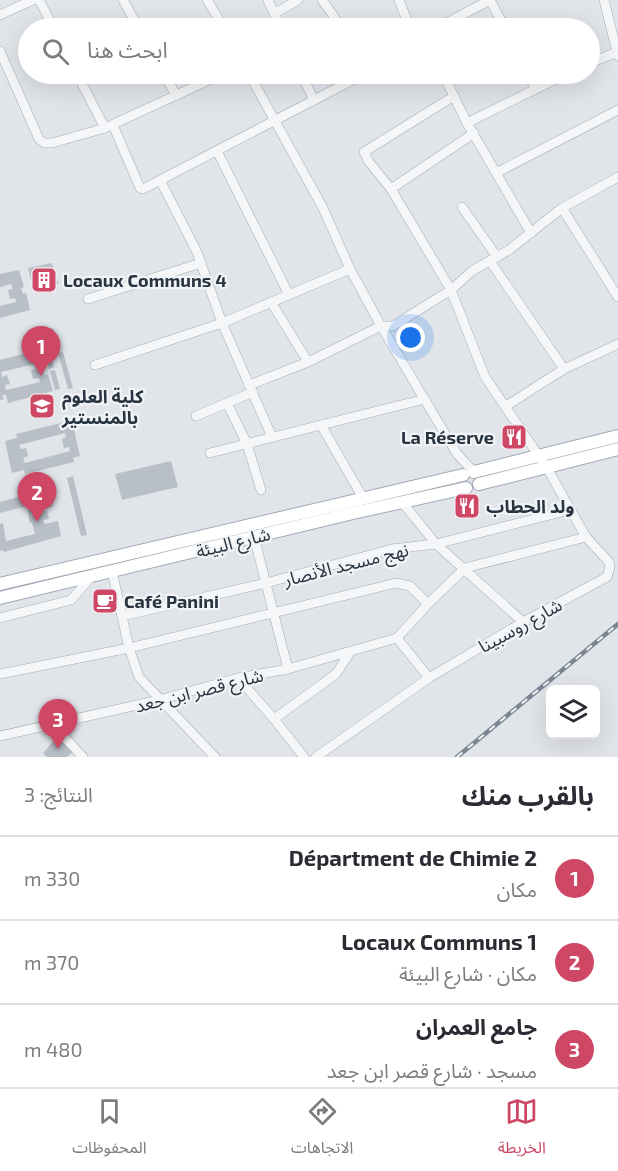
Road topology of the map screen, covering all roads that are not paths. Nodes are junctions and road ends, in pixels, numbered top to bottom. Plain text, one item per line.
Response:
1 (33, 0) edge
2 (39, 0) edge
3 (123, 0) edge
4 (207, 0) edge
5 (268, 0) edge
6 (298, 0) edge
7 (322, 0) edge
8 (399, 0) edge
9 (490, 0) edge
10 (604, 0) edge
11 (275, 13) junction
12 (0, 15) edge
13 (49, 18) edge
14 (133, 18) edge
15 (218, 18) edge
16 (277, 18) edge
17 (335, 18) edge
18 (406, 18) edge
19 (456, 18) edge
20 (499, 18) edge
21 (0, 51) edge
22 (617, 54) edge
23 (600, 60) edge
24 (83, 84) edge
25 (170, 84) edge
26 (200, 84) edge
27 (255, 84) edge
28 (306, 84) edge
29 (345, 84) edge
30 (448, 84) edge
31 (533, 84) edge
32 (544, 84) edge
33 (535, 88) junction
34 (176, 95) junction
35 (454, 96) junction
36 (314, 100) junction
37 (618, 110) edge
38 (275, 120) junction
39 (467, 123) junction
40 (109, 127) junction
41 (474, 133) junction
42 (217, 151) junction
43 (496, 173) junction
44 (618, 177) edge
45 (160, 180) junction
46 (391, 189) junction
47 (462, 207) dead end
48 (562, 208) junction
49 (531, 233) junction
50 (493, 259) junction
51 (201, 263) junction
52 (350, 269) junction
53 (451, 290) junction
54 (289, 295) junction
55 (618, 297) edge
56 (88, 299) dead end
57 (272, 302) junction
58 (222, 323) junction
59 (381, 326) junction
60 (615, 346) edge
61 (618, 357) edge
62 (308, 362) junction
63 (95, 365) dead end
64 (564, 369) junction
65 (251, 389) junction
66 (425, 399) junction
67 (227, 403) junction
68 (506, 406) junction
69 (196, 416) dead end
70 (321, 425) junction
71 (618, 436) edge
72 (272, 437) junction
73 (247, 444) junction
74 (618, 449) edge
75 (210, 453) dead end
76 (539, 456) junction
77 (547, 468) junction
78 (469, 473) junction
79 (479, 484) junction
80 (466, 488) junction
81 (261, 490) dead end
82 (363, 498) junction
83 (402, 502) junction
84 (569, 510) junction
85 (254, 537) junction
86 (586, 537) junction
87 (436, 544) junction
88 (114, 556) junction
89 (101, 560) junction
90 (465, 568) junction
91 (111, 572) junction
92 (92, 576) junction
93 (266, 583) junction
94 (0, 584) edge
95 (0, 598) edge
96 (428, 604) junction
97 (273, 614) junction
98 (122, 616) junction
99 (0, 618) edge
100 (522, 622) junction
101 (397, 638) junction
102 (129, 648) junction
103 (350, 652) junction
104 (288, 669) junction
105 (0, 674) edge
106 (238, 678) junction
107 (429, 678) junction
108 (159, 700) junction
109 (274, 719) junction
110 (52, 724) junction
111 (0, 736) edge
112 (82, 757) edge
113 (215, 757) edge
114 (304, 757) edge
115 (316, 757) edge

1 - 12 street
2 - 13 street
3 - 14 street
4 - 15 street
5 - 11 street
6 - 11 street
7 - 17 street
8 - 18 street
9 - 19 street
9 - 20 street
10 - 22 street
11 - 16 street
21 - 40 street
22 - 23 street
24 - 40 street
25 - 34 street
26 - 34 street
27 - 38 street
28 - 36 street
29 - 36 street
30 - 35 street
31 - 33 street
32 - 33 street
33 - 39 street
34 - 40 street
35 - 39 street
35 - 46 street, شارع روسبينا
36 - 38 street
37 - 43 street
38 - 42 street
38 - 52 street
39 - 41 street
40 - 45 street
41 - 43 street
41 - 46 street
42 - 45 street
42 - 54 street
43 - 49 street
44 - 48 street
45 - 51 street
46 - 53 street, شارع روسبينا
47 - 50 street
48 - 49 street
48 - 55 street
49 - 50 street
50 - 53 street
50 - 64 street
51 - 56 street
51 - 58 street
52 - 54 street
52 - 59 street
53 - 59 street
53 - 68 street, شارع روسبينا
54 - 57 street
57 - 58 street
57 - 62 street
58 - 63 street
58 - 65 street
59 - 62 street
59 - 66 street
60 - 61 street
60 - 64 street
62 - 65 street
64 - 68 street
65 - 67 street
65 - 72 street
66 - 70 street
66 - 78 street
67 - 69 street
67 - 73 street
68 - 76 street, شارع روسبينا
70 - 72 street
70 - 82 street
71 - 76 main road, شارع البيئة
72 - 73 street
73 - 75 street
73 - 81 street
74 - 77 main road, شارع البيئة
76 - 77 street, شارع روسبينا
76 - 78 main road, شارع البيئة
77 - 79 main road, شارع البيئة
77 - 84 street, شارع روسبينا
78 - 79 main road
78 - 80 main road
78 - 82 main road, شارع البيئة
79 - 80 main road, شارع البيئة
80 - 83 main road, شارع البيئة
82 - 88 main road, شارع البيئة
83 - 85 main road, شارع البيئة
83 - 87 street
84 - 86 street, شارع روسبينا
84 - 87 street, نهج مسجد الأنصار
85 - 91 main road, شارع البيئة
85 - 93 street
86 - 90 street
86 - 100 street, شارع روسبينا
87 - 90 street
87 - 93 street, نهج مسجد الأنصار
88 - 89 main road, شارع البيئة
88 - 91 main road
89 - 91 main road
89 - 94 main road, شارع البيئة
90 - 96 street
90 - 100 street
91 - 92 main road, شارع البيئة
91 - 98 street
92 - 95 main road, شارع البيئة
92 - 99 street
93 - 97 street
93 - 98 street, نهج مسجد الأنصار
96 - 97 street
96 - 101 street
97 - 102 street
97 - 104 street
98 - 102 street
100 - 107 street, شارع روسبينا
101 - 103 street, شارع قصر ابن جعد
101 - 107 street
102 - 105 street
102 - 108 street
103 - 104 street, شارع قصر ابن جعد
103 - 109 street
104 - 106 street, شارع قصر ابن جعد
106 - 108 street, شارع قصر ابن جعد
106 - 109 street
107 - 115 street, شارع روسبينا
108 - 110 street, شارع قصر ابن جعد
108 - 113 street
109 - 114 street
110 - 111 street, شارع قصر ابن جعد
110 - 112 street

